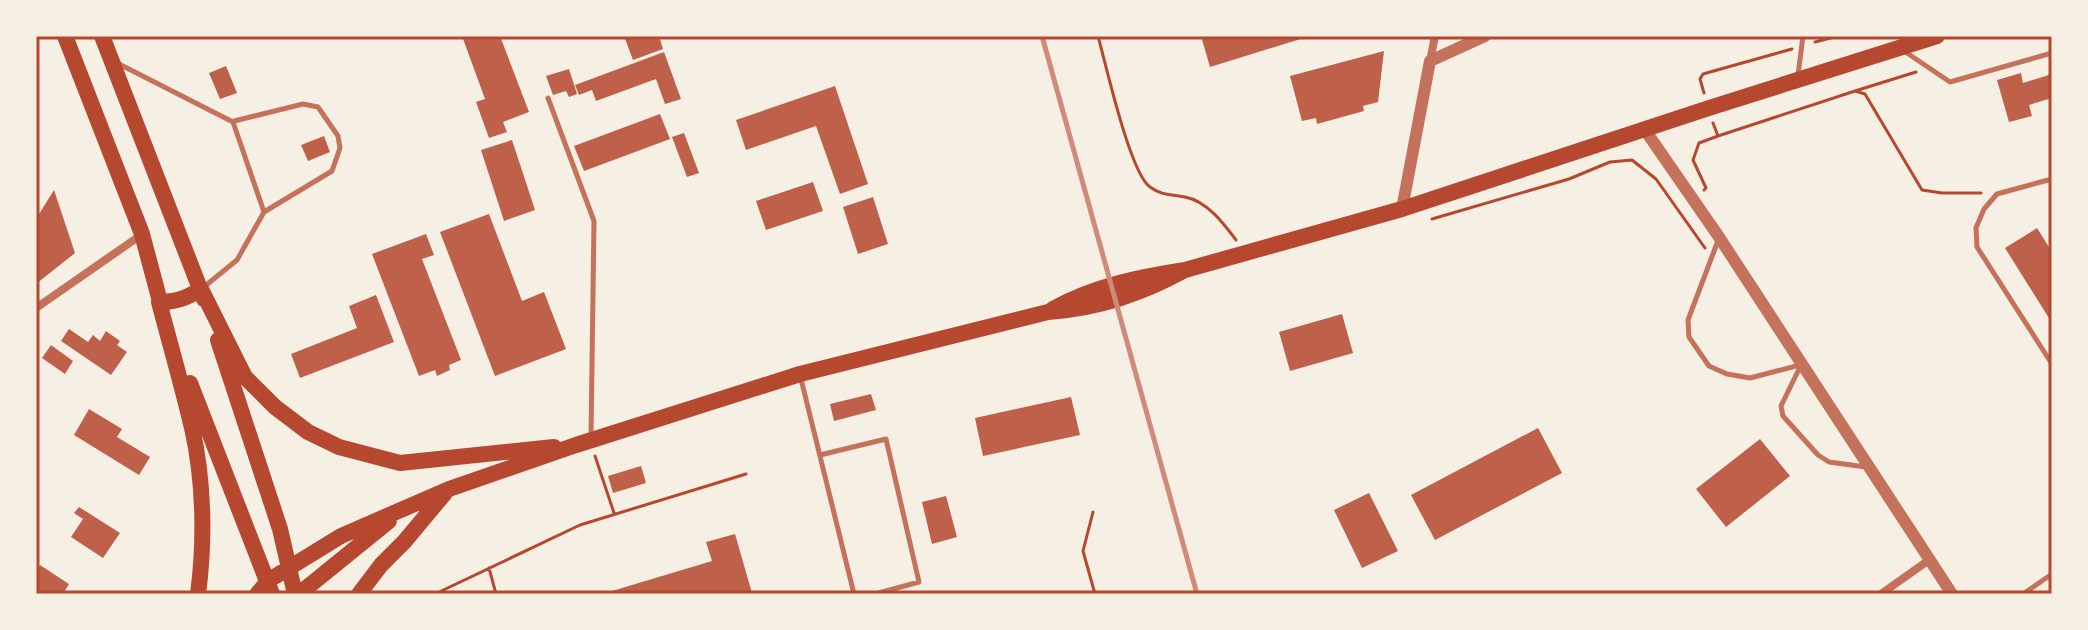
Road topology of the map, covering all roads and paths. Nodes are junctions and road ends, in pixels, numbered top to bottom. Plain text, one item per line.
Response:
1 (65, 36) edge
2 (102, 36) edge
3 (1098, 36) edge
4 (1435, 36) edge
5 (1485, 36) edge
6 (1803, 36) edge
7 (1838, 36) edge
8 (1937, 36) edge
9 (1802, 46) junction
10 (1899, 48) junction
11 (2052, 53) edge
12 (111, 61) junction
13 (1430, 61) junction
14 (1929, 68) junction
15 (1798, 80) junction
16 (1855, 91) junction
17 (548, 98) dead end
18 (1709, 108) junction
19 (233, 122) junction
20 (1645, 130) junction
21 (1718, 136) junction
22 (2051, 181) edge
23 (1997, 194) junction
24 (1691, 197) junction
25 (1675, 206) junction
26 (1402, 209) junction
27 (264, 212) junction
28 (1424, 221) dead end
29 (142, 234) junction
30 (1719, 237) junction
31 (1246, 253) junction
32 (1712, 257) junction
33 (201, 289) junction
34 (159, 302) junction
35 (36, 308) edge
36 (2052, 364) edge
37 (1801, 365) junction
38 (800, 374) junction
39 (583, 443) junction
40 (820, 455) junction
41 (1869, 467) junction
42 (746, 474) dead end
43 (449, 489) junction
44 (402, 510) junction
45 (1093, 512) dead end
46 (615, 514) junction
47 (1929, 560) junction
48 (290, 566) junction
49 (489, 568) junction
50 (2052, 574) edge
51 (265, 590) edge
52 (198, 594) edge
53 (297, 594) edge
54 (359, 594) edge
55 (435, 594) edge
56 (496, 594) edge
57 (854, 594) edge
58 (875, 594) edge
59 (1095, 594) edge
60 (1881, 594) edge
61 (1952, 594) edge
62 (2023, 594) edge

1 - 29 highway
2 - 12 highway
3 - 31 path
4 - 13 street
5 - 13 street
6 - 9 lane
7 - 9 path
8 - 10 highway
9 - 15 lane
9 - 18 path
10 - 14 lane
10 - 15 highway
11 - 14 lane
12 - 19 lane
12 - 33 highway
13 - 26 street
14 - 16 path
15 - 18 highway
16 - 21 path
16 - 23 path
17 - 39 lane
18 - 20 highway
18 - 21 path
19 - 27 lane
19 - 27 lane
20 - 24 street
20 - 26 highway
21 - 24 path
22 - 23 lane
23 - 36 lane
24 - 25 path
24 - 30 street
25 - 28 path
25 - 32 path
26 - 31 highway
27 - 33 lane
29 - 34 highway
29 - 35 street
30 - 32 lane
30 - 37 street
31 - 38 highway
32 - 37 lane
33 - 34 highway
33 - 39 highway
33 - 48 highway
34 - 51 highway
34 - 52 highway
37 - 41 street
37 - 41 lane
38 - 39 highway
38 - 40 lane
39 - 43 highway
39 - 46 path
40 - 57 lane
40 - 58 lane
41 - 47 street
42 - 46 path
43 - 44 highway
43 - 54 highway
44 - 48 highway
44 - 53 highway
45 - 59 path
46 - 49 path
47 - 60 street
47 - 61 street
48 - 51 highway
48 - 53 highway
49 - 55 path
49 - 56 path
50 - 62 lane

